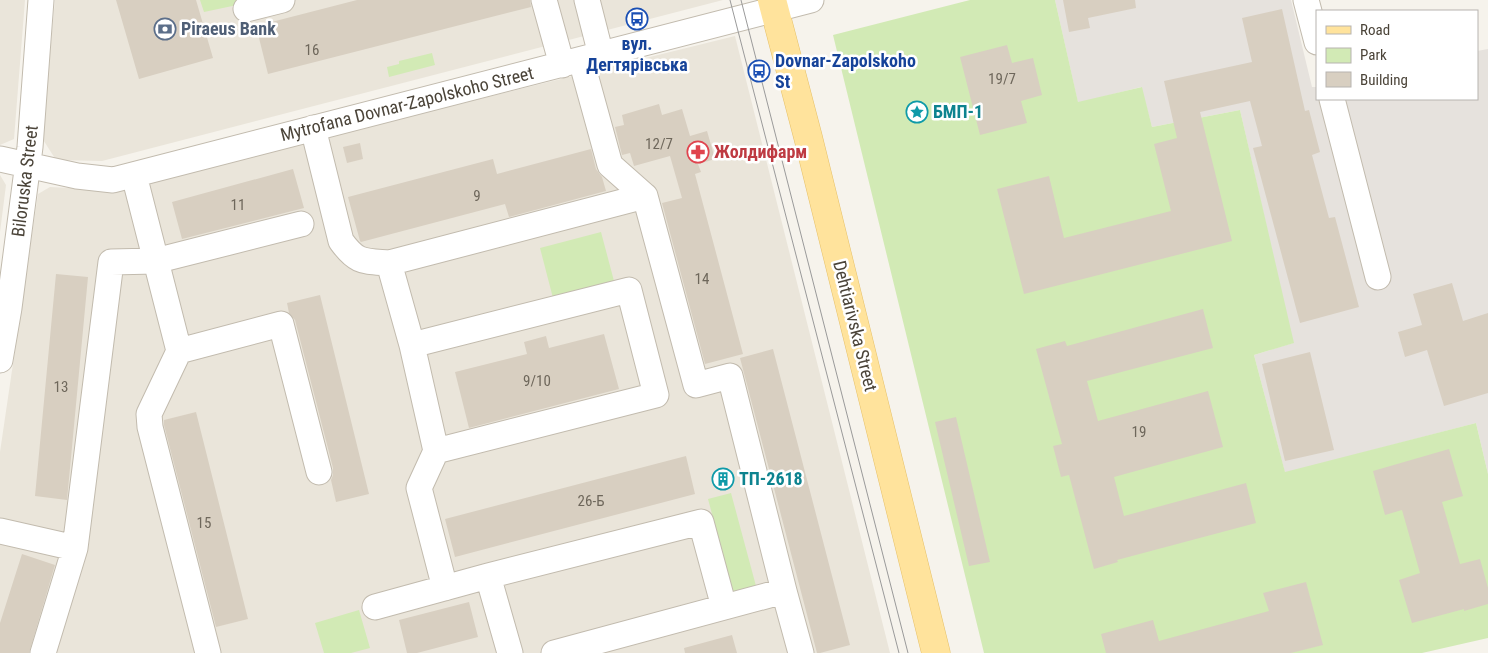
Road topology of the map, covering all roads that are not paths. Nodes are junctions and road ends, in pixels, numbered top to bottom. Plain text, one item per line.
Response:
1 (41, 0) edge
2 (282, 0) edge
3 (544, 0) edge
4 (587, 0) edge
5 (811, 0) edge
6 (1306, 0) edge
7 (773, 4) edge
8 (246, 9) dead end
9 (1316, 38) edge
10 (581, 60) junction
11 (1332, 100) edge
12 (313, 128) junction
13 (0, 159) edge
14 (28, 164) junction
15 (134, 175) junction
16 (645, 196) junction
17 (301, 224) dead end
18 (155, 261) junction
19 (389, 263) junction
20 (1378, 278) dead end
21 (412, 345) junction
22 (178, 351) junction
23 (0, 360) edge
24 (696, 385) junction
25 (656, 395) junction
26 (436, 451) junction
27 (319, 472) dead end
28 (0, 532) edge
29 (75, 548) junction
30 (488, 576) junction
31 (445, 588) junction
32 (784, 591) junction
33 (375, 607) dead end
34 (724, 607) junction
35 (932, 652) edge
36 (43, 653) edge
37 (208, 653) edge
38 (510, 653) edge
39 (554, 653) edge
40 (802, 653) edge

1 - 14 street, Biloruska Street
2 - 8 street
3 - 10 street
4 - 10 street
5 - 7 street, Mytrofana Dovnar-Zapolskoho Street
6 - 9 street
7 - 10 street, Mytrofana Dovnar-Zapolskoho Street
7 - 35 main road, Dehtiarivska Street
10 - 12 street, Mytrofana Dovnar-Zapolskoho Street
10 - 16 street
11 - 20 street
12 - 15 street, Mytrofana Dovnar-Zapolskoho Street
12 - 19 street
13 - 14 street, Mytrofana Dovnar-Zapolskoho Street
14 - 15 street, Mytrofana Dovnar-Zapolskoho Street
14 - 23 street, Biloruska Street
15 - 18 street
16 - 19 street
16 - 24 street
17 - 18 street
18 - 22 street
18 - 29 street
19 - 21 street
21 - 25 street
21 - 26 street
22 - 27 street
22 - 37 street
24 - 25 street
24 - 32 street
25 - 26 street
26 - 31 street
28 - 29 street
29 - 36 street
30 - 31 street
30 - 34 street
30 - 38 street
31 - 33 street
32 - 34 street
32 - 40 street
34 - 39 street

